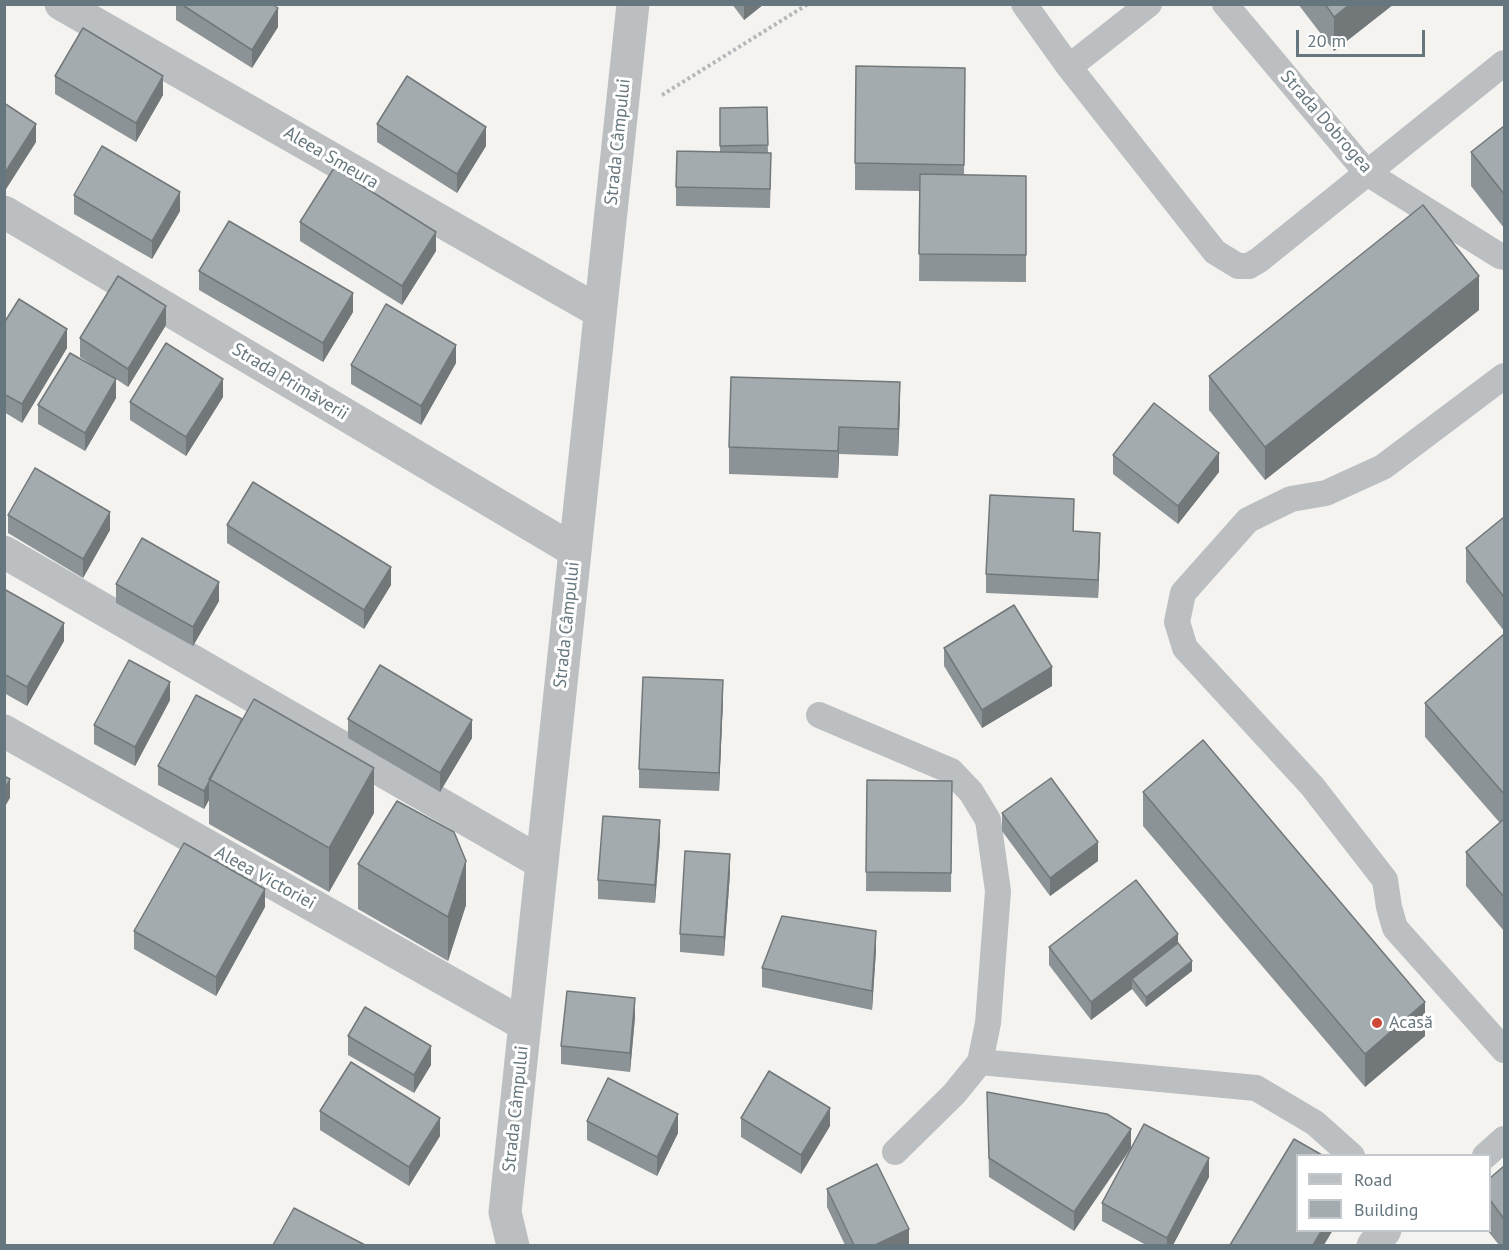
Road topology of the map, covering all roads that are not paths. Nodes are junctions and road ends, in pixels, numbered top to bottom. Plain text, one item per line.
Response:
1 (61, 4) edge
2 (633, 4) edge
3 (1024, 4) edge
4 (1149, 4) edge
5 (1225, 4) edge
6 (1504, 63) edge
7 (1069, 67) junction
8 (1367, 173) junction
9 (4, 212) edge
10 (1504, 257) edge
11 (600, 312) junction
12 (1504, 376) edge
13 (575, 551) junction
14 (4, 552) edge
15 (819, 716) dead end
16 (4, 731) edge
17 (542, 863) junction
18 (525, 1025) junction
19 (1504, 1050) edge
20 (980, 1062) junction
21 (1504, 1139) edge
22 (895, 1152) dead end
23 (1351, 1154) edge
24 (1486, 1154) edge
25 (1383, 1232) edge
26 (513, 1245) edge
27 (1373, 1245) edge

1 - 11 street, Aleea Smeura
2 - 11 street, Strada Câmpului
3 - 7 lane
4 - 7 lane
5 - 8 lane, Strada Dobrogea
6 - 8 lane
7 - 8 lane
8 - 10 lane, Strada Dobrogea
9 - 13 street, Strada Primăverii
11 - 13 street, Strada Câmpului
12 - 19 lane
13 - 17 street, Strada Câmpului
14 - 17 street
15 - 20 lane
16 - 18 street, Aleea Victoriei
17 - 18 street, Strada Câmpului
18 - 26 street, Strada Câmpului
20 - 22 lane
20 - 23 lane
21 - 24 lane
25 - 27 street

